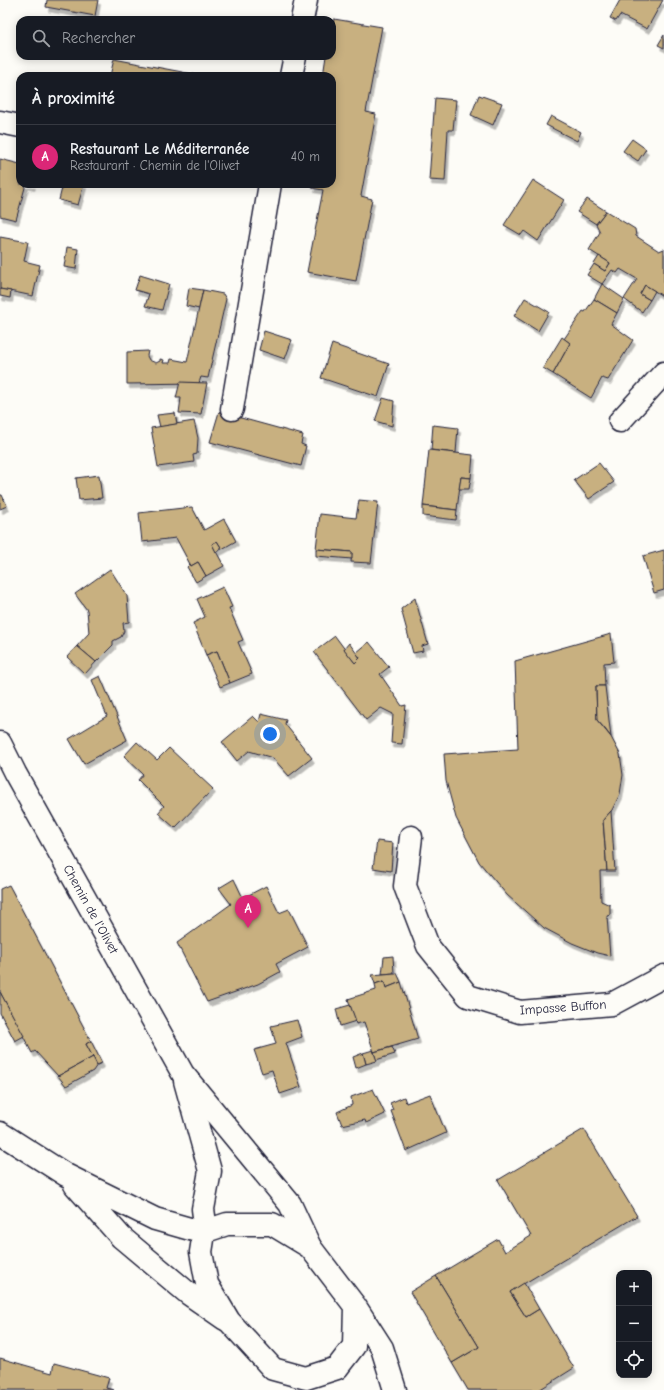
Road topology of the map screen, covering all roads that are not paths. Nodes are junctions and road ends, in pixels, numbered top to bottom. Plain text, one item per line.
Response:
1 (306, 0) edge
2 (303, 16) edge
3 (294, 60) edge
4 (292, 72) edge
5 (0, 122) edge
6 (16, 125) edge
7 (269, 188) edge
8 (664, 373) edge
9 (232, 409) dead end
10 (620, 421) dead end
11 (0, 743) edge
12 (7, 771) edge
13 (410, 837) dead end
14 (664, 976) edge
15 (183, 1074) junction
16 (0, 1133) edge
17 (66, 1175) junction
18 (205, 1232) junction
19 (310, 1247) junction
20 (355, 1306) junction
21 (229, 1321) junction
22 (273, 1369) junction
23 (289, 1390) edge
24 (395, 1390) edge

1 - 2 street
3 - 4 street
5 - 6 street
7 - 9 street
8 - 10 street
11 - 12 street, Chemin de l'Olivet
12 - 15 street, Chemin de l'Olivet
13 - 14 street, Impasse Buffon
15 - 18 street, Chemin de l'Olivet
15 - 19 street, Chemin de l'Olivet
16 - 17 street
17 - 18 street
17 - 21 street
18 - 19 street
18 - 21 street, Chemin de l'Olivet
19 - 20 street
20 - 22 street
20 - 24 street
21 - 22 street
22 - 23 street

